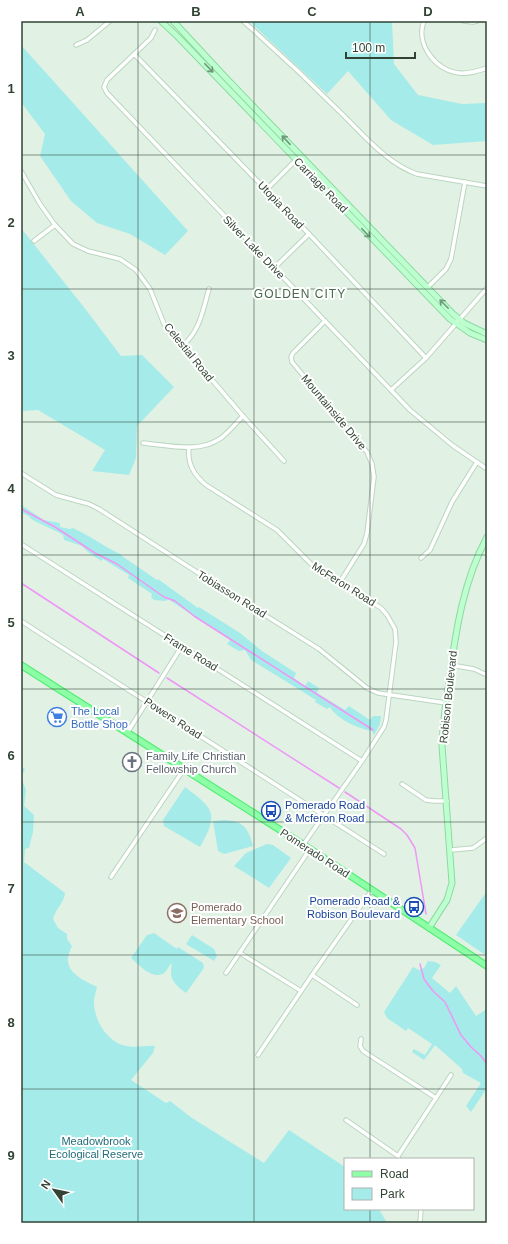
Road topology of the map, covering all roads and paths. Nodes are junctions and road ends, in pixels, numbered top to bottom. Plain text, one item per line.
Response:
1 (110, 21) edge
2 (161, 21) edge
3 (173, 21) edge
4 (243, 21) edge
5 (424, 21) edge
6 (464, 21) edge
7 (477, 21) edge
8 (155, 30) dead end
9 (184, 38) junction
10 (76, 45) dead end
11 (134, 54) junction
12 (487, 68) edge
13 (301, 156) junction
14 (296, 160) junction
15 (21, 171) edge
16 (466, 182) junction
17 (487, 186) edge
18 (266, 190) junction
19 (354, 215) junction
20 (55, 225) junction
21 (309, 234) junction
22 (34, 241) dead end
23 (274, 268) junction
24 (487, 288) edge
25 (209, 289) dead end
26 (425, 290) junction
27 (325, 321) junction
28 (458, 322) junction
29 (487, 334) edge
30 (487, 340) edge
31 (182, 346) junction
32 (426, 358) junction
33 (392, 390) junction
34 (243, 416) junction
35 (143, 443) dead end
36 (188, 447) junction
37 (284, 461) dead end
38 (477, 462) junction
39 (487, 469) edge
40 (21, 473) edge
41 (487, 537) edge
42 (21, 544) edge
43 (421, 558) dead end
44 (340, 582) junction
45 (21, 621) edge
46 (182, 646) junction
47 (21, 665) edge
48 (451, 665) junction
49 (487, 676) edge
50 (389, 695) junction
51 (147, 701) junction
52 (446, 702) junction
53 (126, 733) junction
54 (362, 761) junction
55 (184, 769) junction
56 (402, 784) dead end
57 (447, 800) junction
58 (325, 815) junction
59 (487, 838) edge
60 (303, 845) junction
61 (310, 849) junction
62 (450, 850) junction
63 (384, 854) dead end
64 (111, 877) dead end
65 (372, 890) junction
66 (430, 928) junction
67 (240, 953) junction
68 (487, 966) edge
69 (226, 973) dead end
70 (312, 975) junction
71 (301, 991) junction
72 (357, 1005) dead end
73 (361, 1039) dead end
74 (258, 1055) dead end
75 (451, 1075) dead end
76 (436, 1098) junction
77 (346, 1120) dead end
78 (399, 1158) edge
79 (421, 1210) edge
80 (420, 1223) edge

1 - 10 street
2 - 9 street, Carriage Road
3 - 9 street, Carriage Road
4 - 16 street
5 - 12 street
6 - 7 street
8 - 11 street
13 -> 9 street, Carriage Road
9 -> 14 street, Carriage Road
11 - 18 street, Utopia Road
11 - 23 street, Silver Lake Drive
13 - 14 street
13 - 19 street, Carriage Road
14 - 18 street
14 - 19 street, Carriage Road
15 - 20 street, Celestial Road
16 - 17 street
16 - 26 street
18 - 21 street, Utopia Road
19 - 26 street, Carriage Road
20 - 22 street
20 - 31 street, Celestial Road
21 - 23 street
21 - 32 street, Utopia Road
23 - 27 street, Silver Lake Drive
24 - 28 street
25 - 31 street
26 - 28 street, Carriage Road
27 - 33 street, Silver Lake Drive
27 - 44 street, Mountainside Drive
28 - 29 street, Carriage Road
28 - 30 street, Carriage Road
28 - 32 street
31 - 34 street, Celestial Road
32 - 33 street
33 - 38 street, Silver Lake Drive
34 - 36 street
34 - 37 street, Celestial Road
35 - 36 street
36 - 44 street, McFeron Road
38 - 39 street, Silver Lake Drive
38 - 43 street
40 - 50 street, Tobiasson Road
41 - 48 street, Robison Boulevard
42 - 46 street, Frame Road
44 - 50 street, McFeron Road
45 - 51 street, Powers Road
46 - 51 street
46 - 54 street, Frame Road
47 - 53 main road, Pomerado Road
48 - 49 street
48 - 52 street, Robison Boulevard
50 - 52 street, Tobiasson Road
50 - 54 street, McFeron Road
51 - 53 street
51 - 58 street, Powers Road
52 - 57 street, Robison Boulevard
53 - 55 main road, Pomerado Road
54 - 58 street, McFeron Road
55 - 60 main road, Pomerado Road
55 - 64 street
56 - 57 street
57 - 62 street, Robison Boulevard
58 - 60 street, McFeron Road
58 - 63 street, Powers Road
59 - 62 street
60 - 61 main road, Pomerado Road
61 - 65 main road, Pomerado Road
61 - 67 street
62 - 66 street, Robison Boulevard
65 - 66 main road, Pomerado Road
65 - 70 street
66 - 68 main road, Pomerado Road
67 - 69 street
67 - 71 street
70 - 71 street
70 - 72 street
71 - 74 street
73 - 76 street
75 - 76 street
76 - 78 street
77 - 78 street
79 - 80 street

